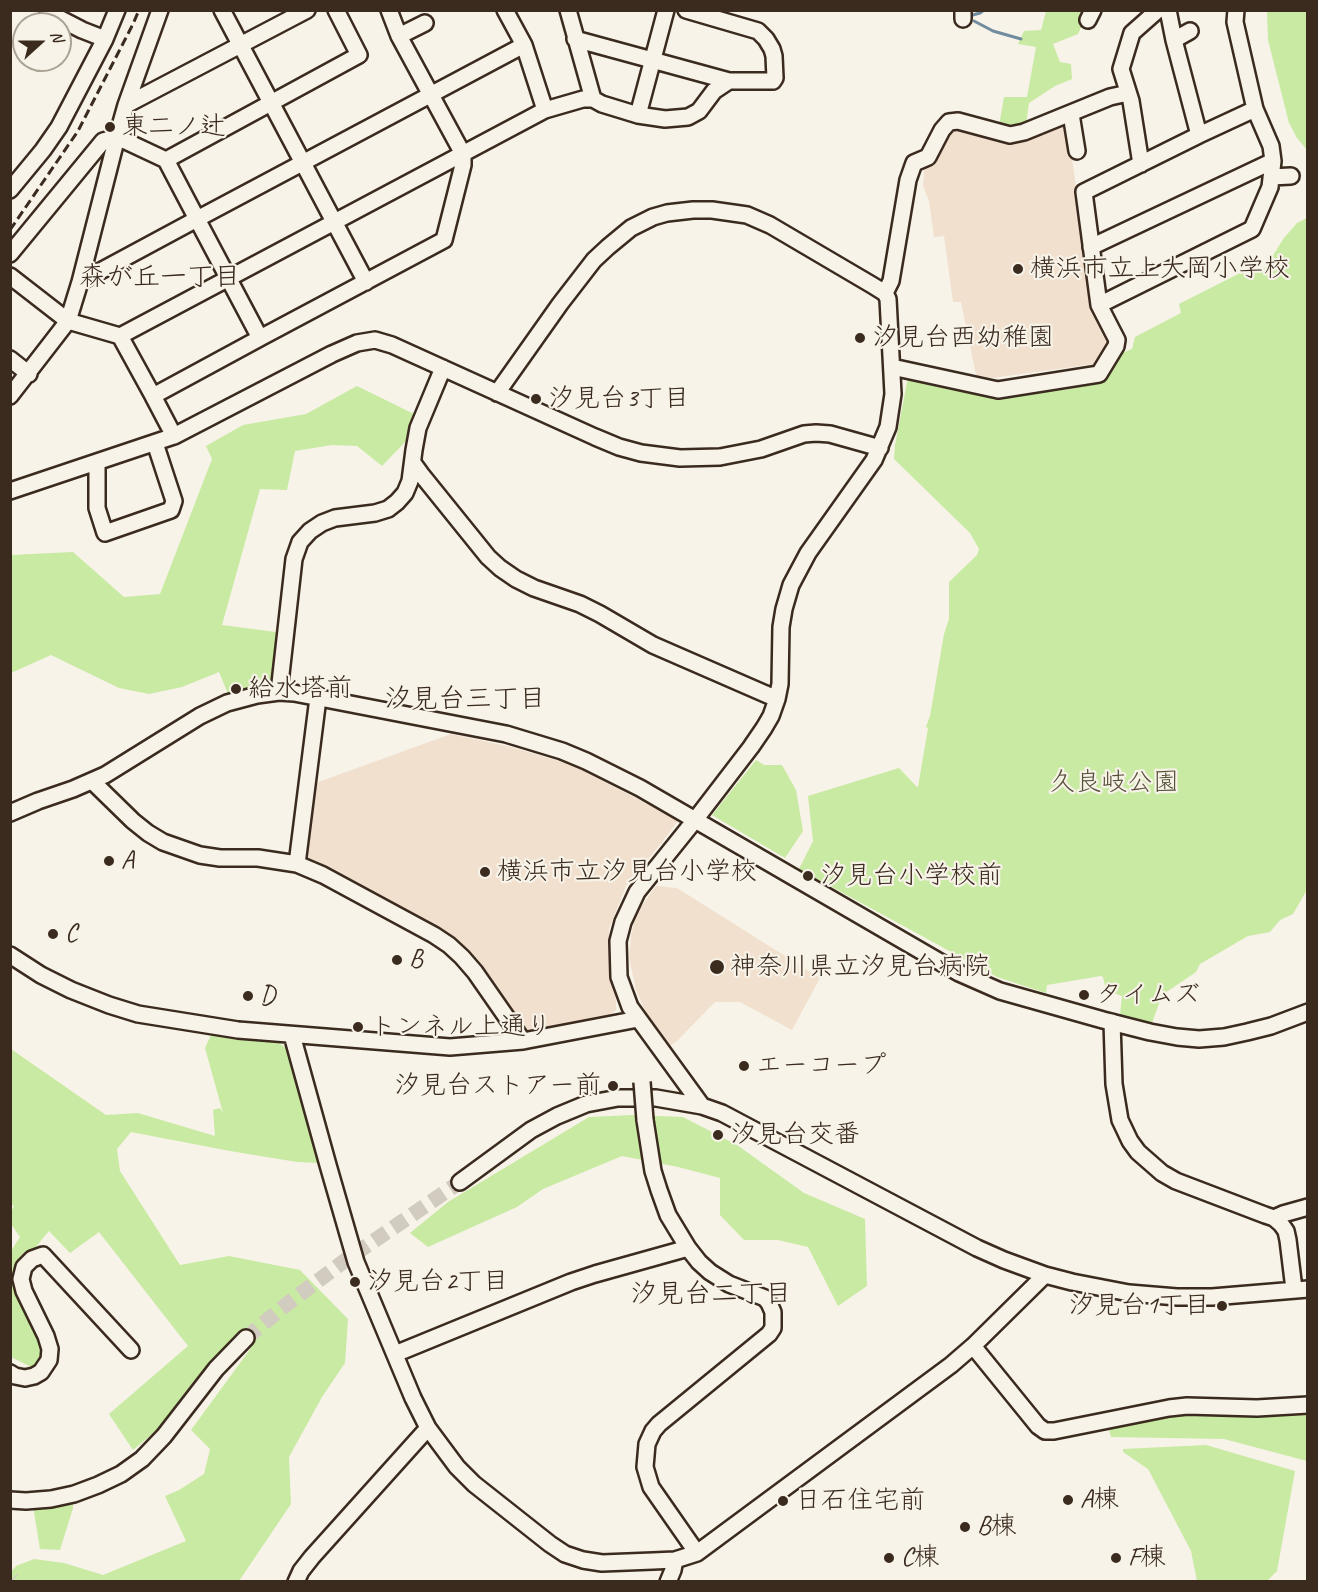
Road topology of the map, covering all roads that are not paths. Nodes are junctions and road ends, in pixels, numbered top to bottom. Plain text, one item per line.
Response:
1 (48, 10) edge
2 (117, 10) edge
3 (160, 10) edge
4 (222, 10) edge
5 (307, 10) edge
6 (336, 10) edge
7 (389, 10) edge
8 (505, 10) edge
9 (568, 10) edge
10 (666, 10) edge
11 (686, 10) edge
12 (1158, 10) edge
13 (1168, 10) edge
14 (1229, 11) edge
15 (425, 23) dead end
16 (1190, 31) dead end
17 (399, 36) junction
18 (105, 39) junction
19 (575, 39) junction
20 (1174, 40) junction
21 (240, 45) junction
22 (524, 45) junction
23 (653, 60) junction
24 (729, 81) junction
25 (1128, 93) junction
26 (431, 95) junction
27 (593, 99) junction
28 (272, 104) junction
29 (126, 105) junction
30 (545, 110) junction
31 (1256, 110) junction
32 (1071, 114) junction
33 (638, 115) junction
34 (1199, 135) junction
35 (117, 137) junction
36 (1077, 151) dead end
37 (463, 154) junction
38 (166, 160) junction
39 (303, 163) junction
40 (1141, 164) junction
41 (1272, 169) junction
42 (1291, 176) dead end
43 (10, 190) edge
44 (197, 219) junction
45 (334, 222) junction
46 (1091, 247) junction
47 (10, 254) edge
48 (10, 276) edge
49 (228, 279) junction
50 (80, 282) junction
51 (366, 282) junction
52 (885, 293) junction
53 (1100, 305) junction
54 (68, 321) junction
55 (120, 336) junction
56 (260, 338) junction
57 (10, 359) edge
58 (892, 367) junction
59 (443, 368) junction
60 (29, 374) junction
61 (497, 393) junction
62 (10, 396) edge
63 (153, 396) junction
64 (174, 436) junction
65 (155, 443) junction
66 (880, 448) junction
67 (97, 462) junction
68 (413, 463) junction
69 (10, 491) edge
70 (279, 692) junction
71 (318, 698) junction
72 (777, 699) junction
73 (92, 781) junction
74 (10, 813) edge
75 (694, 820) junction
76 (297, 864) junction
77 (10, 956) edge
78 (1308, 1012) edge
79 (638, 1019) junction
80 (1112, 1022) junction
81 (292, 1035) junction
82 (523, 1041) junction
83 (642, 1082) dead end
84 (702, 1106) junction
85 (460, 1182) tunnel mouth
86 (1308, 1207) edge
87 (1274, 1218) junction
88 (688, 1248) junction
89 (1045, 1275) junction
90 (1301, 1289) edge
91 (246, 1338) tunnel mouth
92 (973, 1346) junction
93 (131, 1350) dead end
94 (395, 1354) junction
95 (10, 1373) edge
96 (1308, 1405) edge
97 (428, 1428) junction
98 (10, 1500) edge
99 (697, 1553) junction
100 (675, 1560) junction
101 (296, 1581) edge
102 (668, 1581) edge

1 - 18 street
2 - 18 street
3 - 29 street
4 - 21 street
5 - 21 street
6 - 28 street
7 - 17 street
8 - 22 street
9 - 19 street
10 - 23 street
11 - 24 street
12 - 25 street
13 - 20 street
14 - 31 street
15 - 17 street
16 - 20 street
17 - 26 street
18 - 43 street
19 - 23 street
19 - 27 street
20 - 34 street
21 - 28 street
21 - 29 street
22 - 26 street
22 - 30 street
23 - 24 street
23 - 33 street
24 - 33 street
25 - 32 street
25 - 40 street
26 - 37 street
26 - 39 street
27 - 30 street
27 - 33 street
28 - 38 street
28 - 39 street
29 - 35 street
30 - 37 street
31 - 34 street
31 - 41 street
32 - 36 street
32 - 52 street
34 - 40 street
35 - 38 street
35 - 47 street
35 - 50 street
37 - 45 street
37 - 51 street
38 - 44 street
39 - 44 street
39 - 45 street
40 - 46 street
41 - 42 street
41 - 46 street
41 - 53 street
44 - 49 street
44 - 50 street
45 - 49 street
45 - 51 street
46 - 53 street
48 - 54 street
49 - 55 street
49 - 56 street
50 - 54 street
51 - 56 street
52 - 58 street
52 - 61 street
53 - 58 street
54 - 55 street
54 - 60 street
55 - 63 street
56 - 63 street
57 - 60 street
58 - 66 street
59 - 61 street
59 - 64 street
59 - 68 street
60 - 62 street
61 - 66 street
63 - 64 street
64 - 65 street
65 - 67 street
65 - 67 street
66 - 72 street
67 - 69 street
68 - 70 street
68 - 72 street
70 - 71 street
70 - 73 street
71 - 75 street
71 - 76 street
72 - 75 street
73 - 74 street
73 - 76 street
75 - 79 street
75 - 80 street
76 - 82 street
77 - 81 street
78 - 80 street
79 - 82 street
79 - 84 street
80 - 87 street
81 - 82 street
81 - 94 street
83 - 88 street, bridge
84 - 85 street
84 - 89 street
86 - 87 street
87 - 90 street
88 - 94 street
88 - 99 street
89 - 90 street
89 - 92 street
91 - 98 street
92 - 96 street
92 - 99 street
93 - 95 street
94 - 97 street
97 - 100 street
97 - 101 street
99 - 100 street
100 - 102 street

